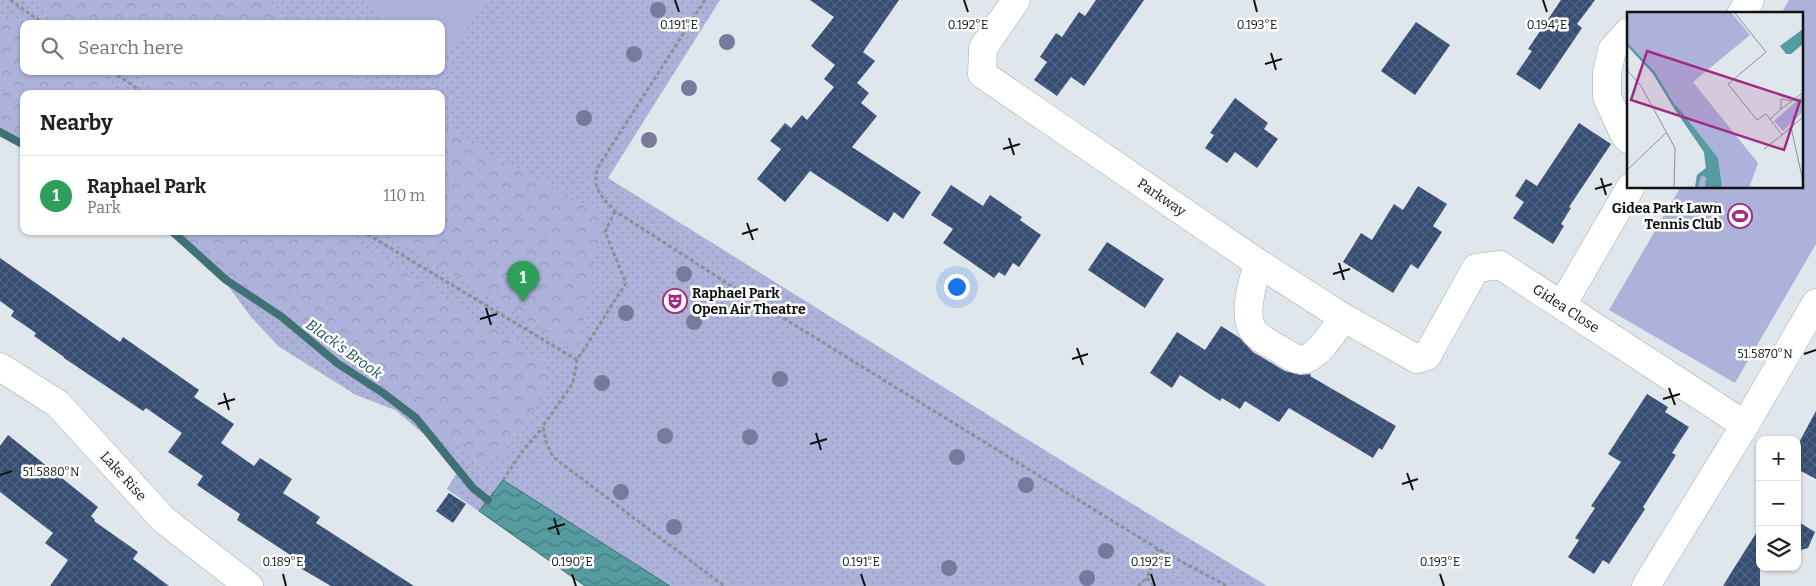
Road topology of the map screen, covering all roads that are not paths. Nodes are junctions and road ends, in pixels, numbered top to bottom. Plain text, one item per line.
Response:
1 (1016, 0) edge
2 (1750, 0) edge
3 (1742, 12) edge
4 (1627, 33) edge
5 (1627, 137) edge
6 (1629, 189) edge
7 (1258, 263) junction
8 (1562, 305) junction
9 (1814, 314) edge
10 (1344, 318) junction
11 (1417, 359) joint
12 (0, 367) edge
13 (1745, 425) junction
14 (249, 586) edge
15 (1646, 586) edge

1 - 7 street, Parkway
2 - 3 street
4 - 5 street
6 - 8 street
7 - 10 street, Parkway
7 - 10 street
8 - 11 street, Gidea Close
8 - 13 street, Gidea Close
9 - 13 street
10 - 11 street, Parkway
12 - 14 street, Lake Rise
13 - 15 street

